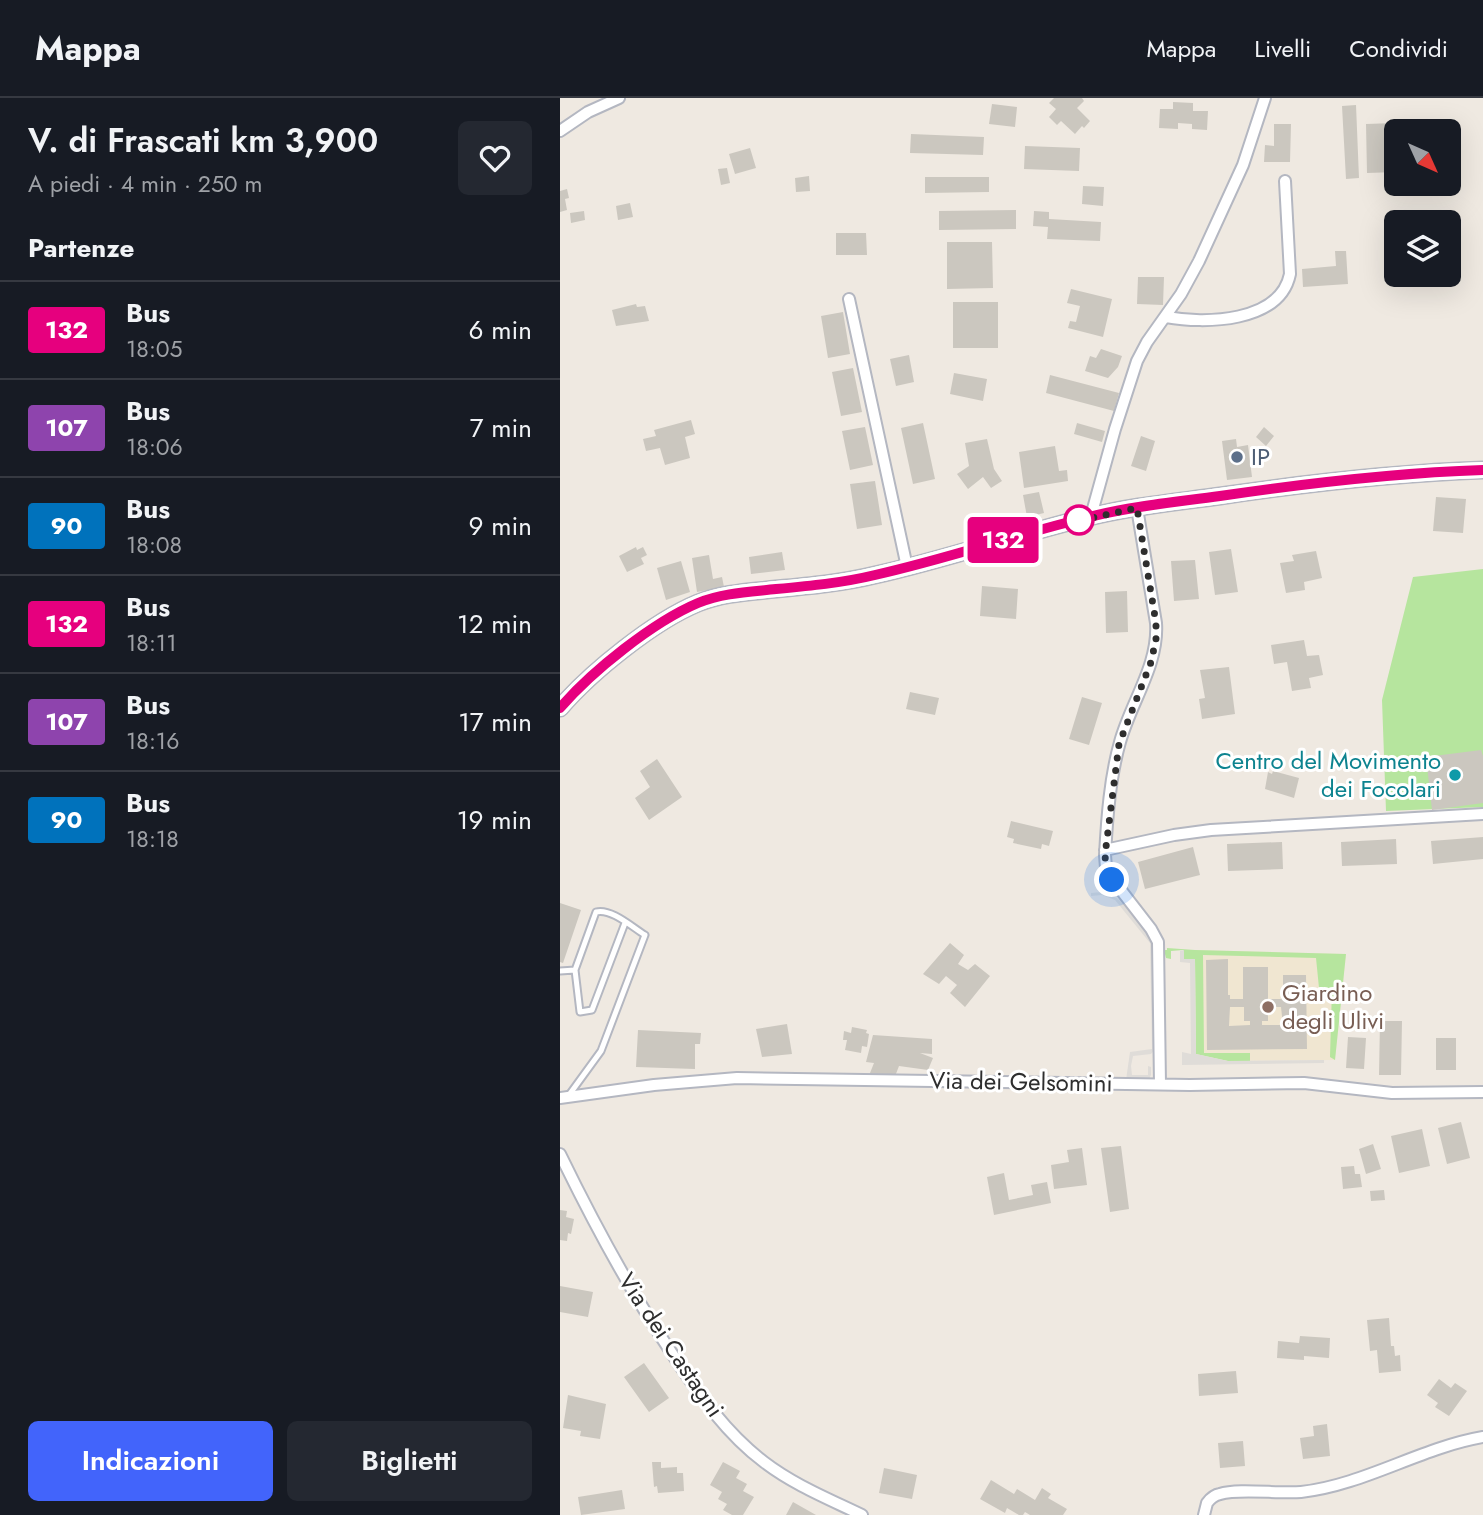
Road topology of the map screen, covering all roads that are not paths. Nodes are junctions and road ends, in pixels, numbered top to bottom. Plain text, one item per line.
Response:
1 (619, 98) edge
2 (1265, 98) edge
3 (560, 131) edge
4 (1285, 181) dead end
5 (849, 299) dead end
6 (1166, 317) junction
7 (1483, 470) edge
8 (1137, 508) junction
9 (1091, 516) junction
10 (908, 567) junction
11 (560, 708) edge
12 (1483, 814) edge
13 (1105, 850) junction
14 (625, 923) junction
15 (575, 970) junction
16 (560, 971) edge
17 (1160, 1084) junction
18 (1483, 1092) edge
19 (563, 1098) edge
20 (560, 1154) edge
21 (1483, 1437) edge
22 (862, 1515) edge
23 (1204, 1515) edge

1 - 3 street
2 - 6 street
4 - 6 street
5 - 10 street
6 - 9 street
7 - 8 main road
8 - 9 main road
8 - 13 street
9 - 10 main road
10 - 11 main road
12 - 13 street
13 - 17 street
14 - 15 lane
14 - 15 lane
14 - 19 lane
15 - 16 lane
17 - 18 street, Via dei Gelsomini
17 - 19 street, Via dei Gelsomini
20 - 22 street, Via dei Castagni
21 - 23 street

